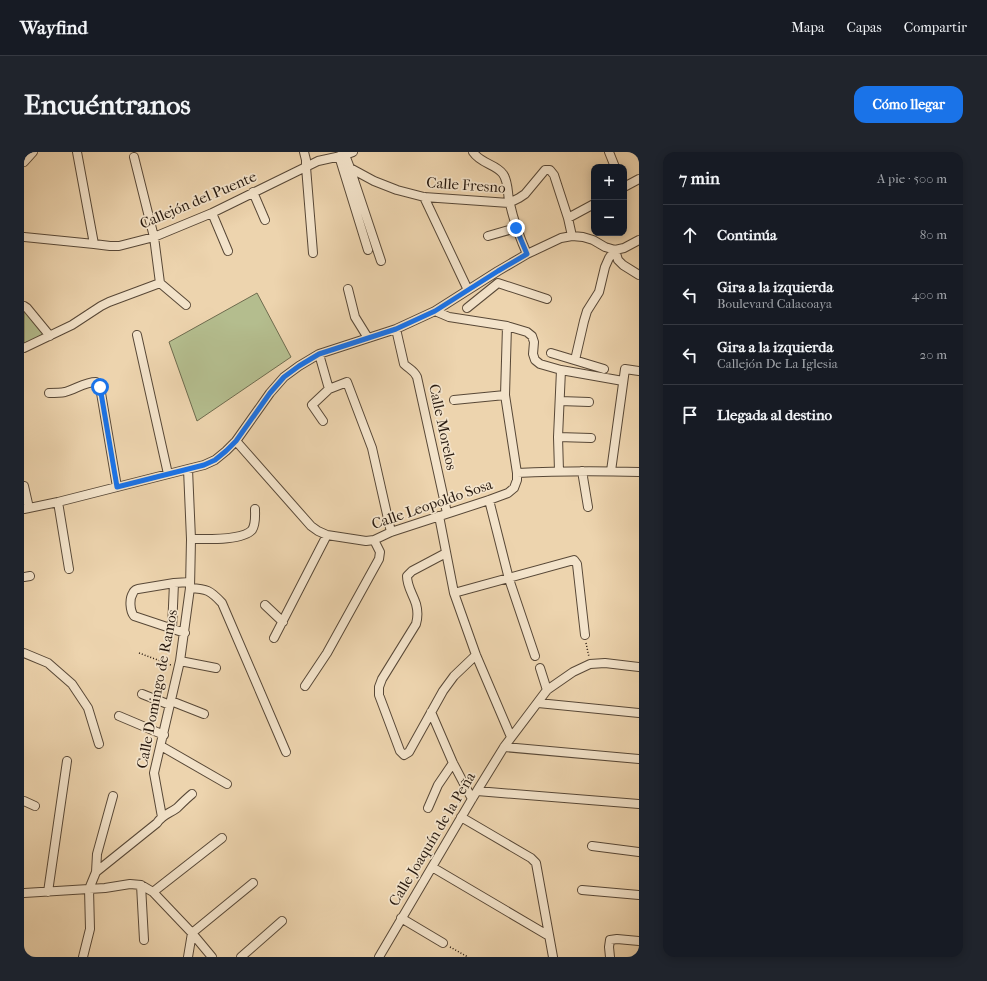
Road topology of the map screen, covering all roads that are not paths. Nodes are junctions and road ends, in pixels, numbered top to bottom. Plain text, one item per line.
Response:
1 (32, 152) edge
2 (77, 152) edge
3 (304, 152) edge
4 (353, 152) edge
5 (473, 152) edge
6 (609, 152) edge
7 (342, 156) junction
8 (134, 157) dead end
9 (24, 162) edge
10 (614, 164) edge
11 (306, 167) junction
12 (350, 168) junction
13 (639, 179) edge
14 (627, 185) edge
15 (253, 192) junction
16 (424, 197) junction
17 (509, 203) junction
18 (591, 206) edge
19 (212, 213) junction
20 (568, 218) junction
21 (265, 220) dead end
22 (516, 228) junction
23 (488, 236) dead end
24 (572, 236) junction
25 (24, 237) edge
26 (154, 237) junction
27 (639, 240) edge
28 (94, 244) junction
29 (368, 250) dead end
30 (615, 250) junction
31 (228, 251) dead end
32 (313, 253) dead end
33 (527, 254) junction
34 (381, 262) dead end
35 (498, 271) junction
36 (639, 275) edge
37 (160, 283) junction
38 (498, 283) junction
39 (348, 290) dead end
40 (468, 290) junction
41 (547, 299) dead end
42 (186, 305) dead end
43 (24, 306) edge
44 (467, 308) dead end
45 (435, 311) junction
46 (507, 326) junction
47 (396, 329) junction
48 (137, 335) dead end
49 (50, 336) junction
50 (368, 338) junction
51 (24, 348) edge
52 (551, 353) dead end
53 (319, 354) junction
54 (575, 360) junction
55 (604, 369) dead end
56 (561, 370) junction
57 (639, 371) edge
58 (623, 381) junction
59 (329, 390) junction
60 (49, 393) dead end
61 (505, 395) junction
62 (454, 400) dead end
63 (560, 401) junction
64 (589, 402) dead end
65 (323, 421) dead end
66 (558, 437) junction
67 (591, 438) dead end
68 (236, 441) junction
69 (188, 469) junction
70 (559, 471) junction
71 (582, 471) junction
72 (611, 471) junction
73 (639, 472) edge
74 (517, 473) junction
75 (168, 474) junction
76 (24, 486) edge
77 (117, 487) junction
78 (489, 500) junction
79 (58, 502) junction
80 (588, 507) dead end
81 (27, 508) edge
82 (255, 509) dead end
83 (443, 515) junction
84 (391, 532) junction
85 (327, 535) junction
86 (191, 539) junction
87 (374, 540) junction
88 (446, 553) junction
89 (69, 568) dead end
90 (509, 579) junction
91 (174, 583) junction
92 (190, 585) junction
93 (454, 593) junction
94 (265, 605) dead end
95 (283, 622) junction
96 (172, 629) junction
97 (185, 633) junction
98 (585, 635) road end
99 (274, 638) dead end
100 (24, 653) edge
101 (476, 655) junction
102 (535, 656) dead end
103 (180, 664) junction
104 (639, 667) edge
105 (216, 668) dead end
106 (540, 668) dead end
107 (305, 686) dead end
108 (547, 690) junction
109 (142, 694) dead end
110 (170, 703) junction
111 (538, 703) junction
112 (431, 712) junction
113 (639, 713) edge
114 (204, 714) dead end
115 (119, 716) dead end
116 (164, 735) junction
117 (511, 737) junction
118 (99, 744) dead end
119 (161, 746) junction
120 (504, 747) junction
121 (286, 752) dead end
122 (639, 759) edge
123 (67, 761) dead end
124 (453, 763) junction
125 (227, 784) dead end
126 (478, 791) junction
127 (192, 794) dead end
128 (113, 796) dead end
129 (472, 799) junction
130 (24, 801) edge
131 (639, 804) edge
132 (35, 806) dead end
133 (428, 808) dead end
134 (162, 817) junction
135 (461, 817) junction
136 (222, 838) dead end
137 (592, 846) dead end
138 (639, 852) edge
139 (432, 867) junction
140 (96, 872) junction
141 (253, 883) dead end
142 (141, 885) junction
143 (88, 889) junction
144 (582, 890) dead end
145 (48, 892) junction
146 (153, 892) junction
147 (24, 893) edge
148 (639, 895) edge
149 (401, 918) junction
150 (282, 921) dead end
151 (192, 933) junction
152 (549, 936) junction
153 (144, 940) dead end
154 (639, 941) edge
155 (443, 943) road end
156 (83, 957) edge
157 (188, 957) edge
158 (212, 957) edge
159 (241, 957) edge
160 (379, 957) edge
161 (553, 957) edge
162 (610, 957) edge

1 - 9 street
2 - 28 street
3 - 11 street
4 - 7 street, Callejón del Puente
5 - 17 street
6 - 10 street
7 - 11 street, Callejón del Puente
7 - 12 street
7 - 29 street
8 - 26 street
11 - 15 street, Callejón del Puente
11 - 32 street
12 - 16 street, Calle Fresno
12 - 34 street
13 - 14 street
15 - 19 street, Callejón del Puente
15 - 21 street
16 - 17 street, Calle Fresno
16 - 40 street
17 - 20 street, Calle Fresno
17 - 22 street
18 - 20 street
19 - 26 street, Callejón del Puente
19 - 31 street
20 - 24 street, Calle Fresno
22 - 23 street
22 - 33 street
24 - 30 street
24 - 33 street
25 - 28 street, Callejón del Puente
26 - 28 street, Callejón del Puente
26 - 37 street
27 - 30 street
30 - 36 street
30 - 54 street
33 - 35 street
35 - 38 street
35 - 40 street
37 - 42 street
37 - 49 street
38 - 41 street
38 - 44 street
39 - 50 street
40 - 45 street
43 - 49 street
45 - 46 street
45 - 47 street
46 - 56 street
46 - 61 street
47 - 50 street
47 - 83 street, Calle Morelos
48 - 75 street
49 - 51 street
50 - 53 street
52 - 54 street
53 - 59 street
53 - 68 street
54 - 55 street
56 - 58 street
56 - 63 street
57 - 58 street
58 - 72 street
59 - 65 street
59 - 84 street
60 - 77 street
61 - 62 street
61 - 74 street
63 - 64 street
63 - 66 street
66 - 67 street
66 - 70 street
68 - 69 street
68 - 85 street, Calle Leopoldo Sosa
69 - 75 street
69 - 86 street, Calle Domingo de Ramos
70 - 71 street
70 - 74 street
71 - 72 street
71 - 80 street
72 - 73 street
74 - 78 street, Calle Leopoldo Sosa
75 - 77 street
76 - 81 street
77 - 79 street
78 - 83 street, Calle Leopoldo Sosa
78 - 90 street
79 - 81 street
79 - 89 street
82 - 86 street
83 - 84 street, Calle Leopoldo Sosa
83 - 88 street, Calle Morelos
84 - 87 street, Calle Leopoldo Sosa
85 - 87 street, Calle Leopoldo Sosa
85 - 95 street
86 - 92 street, Calle Domingo de Ramos
87 - 107 street
88 - 93 street, Calle Morelos
88 - 112 street
90 - 93 street
90 - 98 street
90 - 102 street
91 - 92 street
91 - 96 street
91 - 96 street
92 - 97 street, Calle Domingo de Ramos
92 - 121 street
93 - 101 street, Calle Morelos
94 - 95 street
95 - 99 street
96 - 97 street
97 - 103 street, Calle Domingo de Ramos
100 - 118 street
101 - 112 street
101 - 117 street, Calle Morelos
103 - 105 street
103 - 110 street, Calle Domingo de Ramos
104 - 108 street
106 - 108 street
108 - 111 street, Calle Joaquín de la Peña
109 - 110 street
110 - 114 street
110 - 116 street, Calle Domingo de Ramos
111 - 113 street
111 - 117 street, Calle Joaquín de la Peña
112 - 124 street
115 - 116 street
116 - 119 street, Calle Domingo de Ramos
117 - 120 street, Calle Joaquín de la Peña
119 - 125 street
119 - 134 street, Calle Domingo de Ramos
120 - 122 street
120 - 126 street, Calle Joaquín de la Peña
123 - 145 street
124 - 129 street
124 - 133 street
126 - 129 street, Calle Joaquín de la Peña
126 - 131 street
127 - 134 street
128 - 140 street
129 - 135 street, Calle Joaquín de la Peña
130 - 132 street
134 - 140 street
135 - 139 street, Calle Joaquín de la Peña
135 - 152 street
136 - 146 street
137 - 138 street
139 - 149 street, Calle Joaquín de la Peña
139 - 152 street
140 - 143 street
141 - 151 street
142 - 143 street
142 - 146 street
142 - 153 street
143 - 145 street
143 - 156 street
144 - 148 street
145 - 147 street
146 - 151 street
149 - 155 street
149 - 160 street, Calle Joaquín de la Peña
150 - 159 street
151 - 157 street
151 - 158 street
152 - 161 street
154 - 162 street

